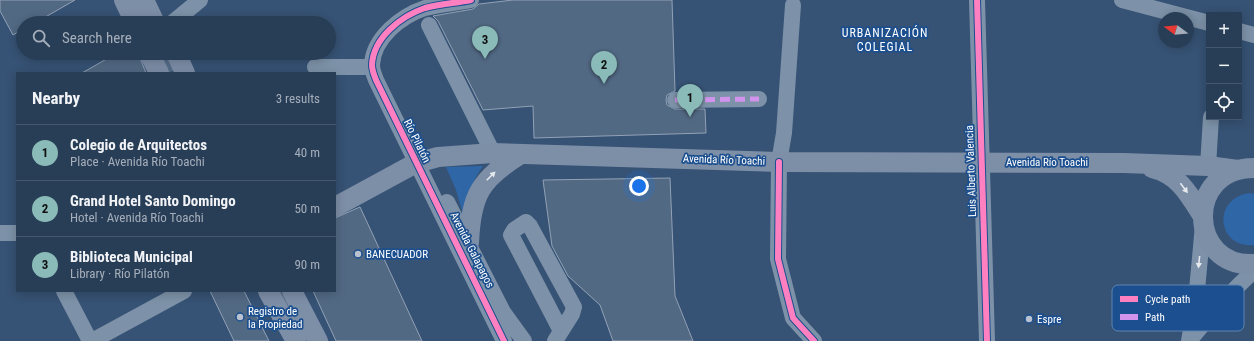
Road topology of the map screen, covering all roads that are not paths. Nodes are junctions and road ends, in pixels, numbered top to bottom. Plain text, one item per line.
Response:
1 (124, 0) edge
2 (133, 0) edge
3 (144, 0) edge
4 (151, 0) edge
5 (200, 0) edge
6 (471, 0) edge
7 (977, 0) edge
8 (1122, 0) edge
9 (793, 5) dead end
10 (132, 16) edge
11 (141, 16) edge
12 (152, 16) edge
13 (159, 16) edge
14 (181, 16) edge
15 (1206, 22) edge
16 (429, 25) dead end
17 (1242, 32) edge
18 (1254, 35) edge
19 (153, 60) edge
20 (179, 60) edge
21 (315, 66) dead end
22 (372, 67) junction
23 (159, 72) edge
24 (185, 72) edge
25 (759, 99) dead end
26 (675, 100) dead end
27 (1211, 120) edge
28 (493, 153) junction
29 (521, 154) junction
30 (416, 162) junction
31 (779, 162) junction
32 (980, 162) junction
33 (1124, 162) junction
34 (1208, 166) junction
35 (1248, 167) edge
36 (336, 206) edge
37 (1203, 219) junction
38 (16, 232) edge
39 (0, 233) edge
40 (469, 244) junction
41 (1254, 264) edge
42 (1254, 271) edge
43 (1197, 285) edge
44 (1238, 285) edge
45 (65, 292) edge
46 (182, 292) edge
47 (269, 292) edge
48 (293, 292) edge
49 (1191, 331) edge
50 (1197, 331) edge
51 (558, 336) edge
52 (91, 341) edge
53 (296, 341) edge
54 (318, 341) edge
55 (504, 341) edge
56 (524, 341) edge
57 (814, 341) edge
58 (987, 341) edge
59 (1189, 341) edge

1 - 10 main road
2 - 11 main road
3 - 12 main road
4 - 13 main road
5 - 14 street
6 - 22 street
7 - 32 street, Luis Alberto Valencia
8 - 15 street
9 - 31 street
16 - 28 street
17 - 18 street
19 - 23 main road
20 - 24 main road
21 - 22 street
22 - 30 street, Río Pilatón
25 - 26 street
27 - 34 street
28 - 29 main road, Avenida Río Toachi
28 - 30 main road, Avenida Río Toachi
29 - 31 main road, Avenida Río Toachi
40 -> 29 main road
30 - 36 main road, Avenida Río Toachi
30 - 40 street, Avenida Galapagos
30 - 55 street, Río Pilatón
31 - 32 main road, Avenida Río Toachi
31 - 57 street
32 - 33 main road, Avenida Río Toachi
32 - 58 street, Luis Alberto Valencia
33 - 34 main road, Avenida Río Toachi
33 -> 37 main road, Avenida Río Toachi
34 - 35 main road, Avenida Río Toachi
35 - 37 main road
37 - 41 main road, Avenida Río Toachi
37 -> 43 street
38 - 39 street
40 - 56 street, Avenida Galapagos
42 - 44 street
45 - 52 street
46 - 52 street
47 - 53 main road
48 - 54 main road
49 -> 59 street
50 - 59 street
51 - 51 street

